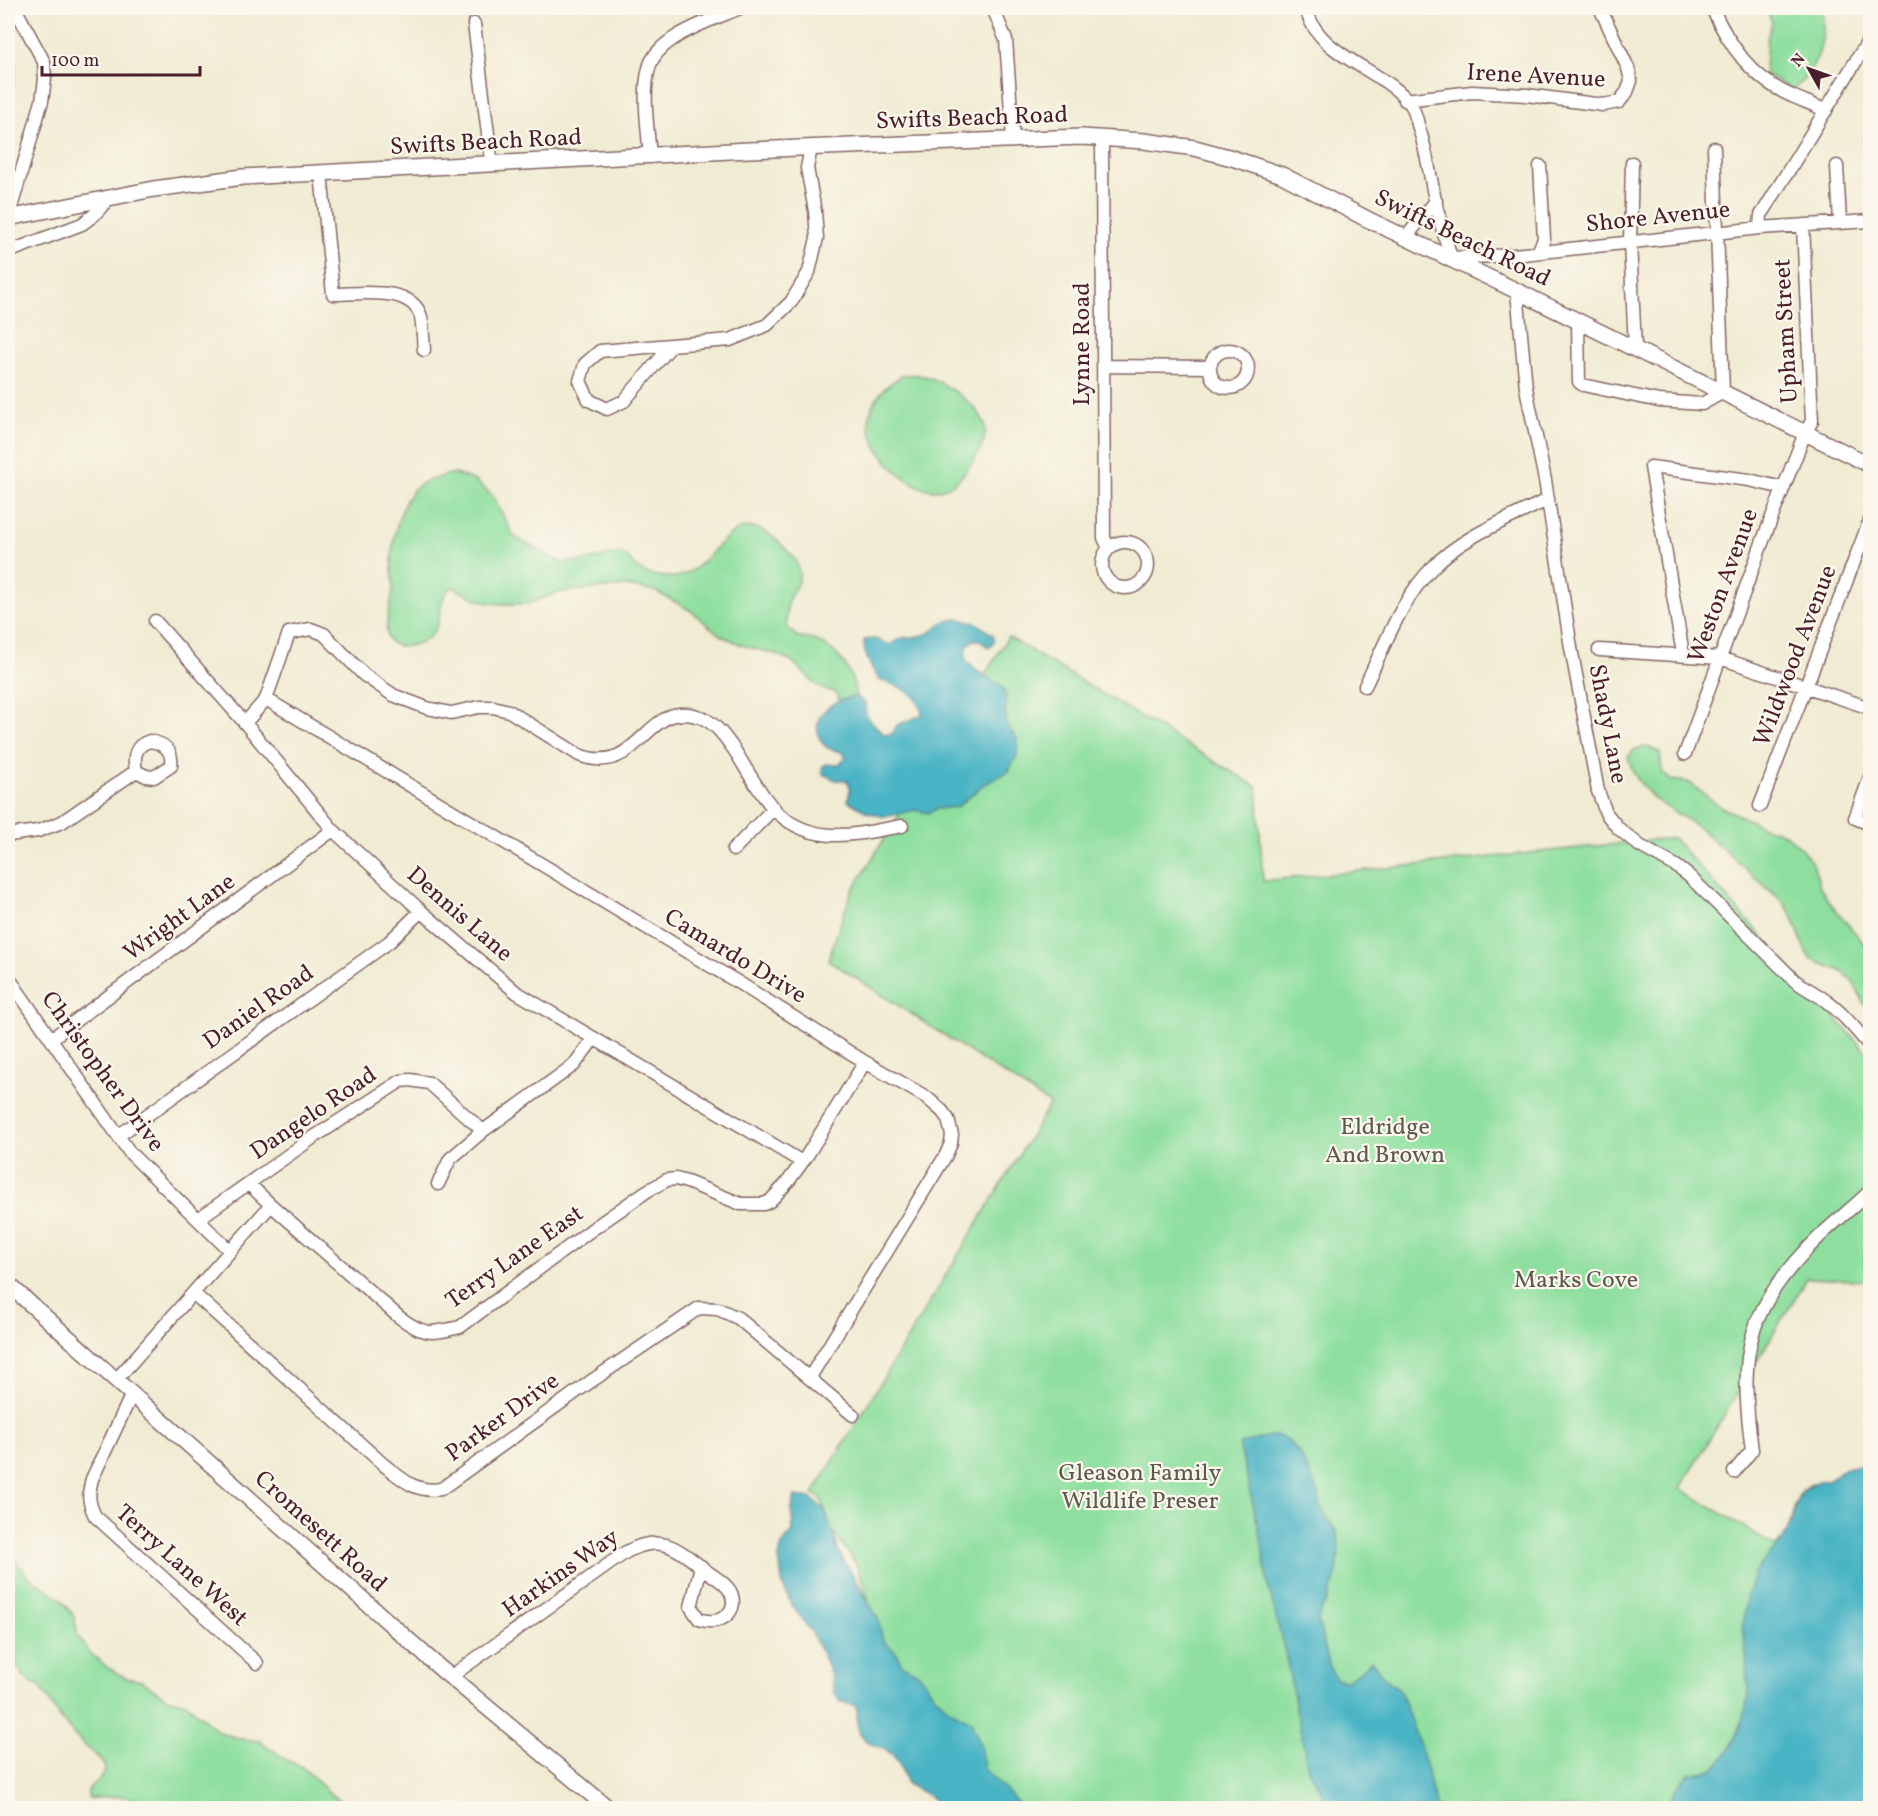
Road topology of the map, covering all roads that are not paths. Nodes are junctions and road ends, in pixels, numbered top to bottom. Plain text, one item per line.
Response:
1 (15, 8) edge
2 (740, 8) edge
3 (993, 8) edge
4 (1306, 8) edge
5 (1600, 8) edge
6 (1712, 8) edge
7 (474, 24) dead end
8 (1870, 38) edge
9 (1406, 100) junction
10 (1826, 111) junction
11 (1102, 138) junction
12 (1013, 139) junction
13 (811, 148) junction
14 (1714, 148) dead end
15 (650, 157) junction
16 (1632, 164) dead end
17 (492, 165) junction
18 (1540, 166) dead end
19 (1837, 166) dead end
20 (321, 173) junction
21 (109, 198) junction
22 (1436, 201) junction
23 (8, 218) edge
24 (1870, 221) edge
25 (1840, 223) junction
26 (1803, 225) junction
27 (1760, 228) junction
28 (1716, 232) junction
29 (1406, 237) junction
30 (1630, 242) junction
31 (8, 252) edge
32 (1538, 252) junction
33 (1451, 258) junction
34 (1517, 291) junction
35 (1578, 321) junction
36 (671, 346) junction
37 (1635, 348) junction
38 (424, 350) dead end
39 (1104, 366) junction
40 (1209, 367) dead end
41 (1723, 392) junction
42 (1805, 433) junction
43 (1870, 465) edge
44 (1783, 488) junction
45 (1547, 500) junction
46 (1870, 520) edge
47 (1109, 548) dead end
48 (154, 621) dead end
49 (1599, 650) dead end
50 (1683, 654) junction
51 (1720, 658) junction
52 (1365, 686) dead end
53 (1808, 686) junction
54 (266, 699) junction
55 (1870, 708) edge
56 (245, 723) junction
57 (1685, 754) dead end
58 (136, 771) dead end
59 (1870, 777) edge
60 (1760, 806) dead end
61 (774, 808) junction
62 (1870, 824) edge
63 (902, 826) dead end
64 (333, 830) junction
65 (8, 835) edge
66 (733, 850) dead end
67 (421, 911) junction
68 (8, 977) edge
69 (594, 1038) junction
70 (51, 1039) junction
71 (1870, 1046) edge
72 (865, 1062) junction
73 (483, 1131) junction
74 (118, 1136) junction
75 (802, 1162) junction
76 (249, 1184) junction
77 (438, 1184) dead end
78 (1870, 1191) edge
79 (271, 1205) junction
80 (198, 1220) junction
81 (230, 1251) junction
82 (8, 1284) edge
83 (193, 1293) junction
84 (810, 1377) junction
85 (116, 1380) junction
86 (132, 1394) junction
87 (853, 1415) dead end
88 (1734, 1473) dead end
89 (701, 1566) junction
90 (257, 1663) dead end
91 (450, 1677) junction
92 (608, 1809) edge

1 - 23 street
2 - 15 street
3 - 12 street
4 - 9 street
5 - 9 street, Irene Avenue
6 - 10 street
7 - 17 street
8 - 10 street
9 - 22 street
10 - 27 street
11 - 12 street, Swifts Beach Road
11 - 29 street, Swifts Beach Road
11 - 39 street, Lynne Road
12 - 13 street, Swifts Beach Road
13 - 15 street, Swifts Beach Road
13 - 36 street
14 - 28 street
15 - 17 street, Swifts Beach Road
16 - 30 street
17 - 20 street, Swifts Beach Road
18 - 32 street
19 - 25 street
20 - 21 street, Swifts Beach Road
20 - 38 street
21 - 23 street, Swifts Beach Road
21 - 31 street
22 - 29 street
22 - 33 street
24 - 25 street, Shore Avenue
25 - 26 street, Shore Avenue
26 - 27 street, Shore Avenue
26 - 42 street, Upham Street
27 - 28 street, Shore Avenue
28 - 30 street, Shore Avenue
28 - 41 street
29 - 33 street, Swifts Beach Road
30 - 32 street, Shore Avenue
30 - 37 street
32 - 33 street, Shore Avenue
33 - 34 street, Swifts Beach Road
34 - 35 street, Swifts Beach Road
34 - 45 street, Shady Lane
35 - 37 street, Swifts Beach Road
35 - 41 street
36 - 36 street
37 - 41 street, Swifts Beach Road
39 - 40 street
39 - 47 street, Lynne Road
41 - 42 street, Swifts Beach Road
42 - 43 street, Swifts Beach Road
42 - 44 street, Weston Avenue
44 - 50 street
44 - 51 street, Weston Avenue
45 - 52 street
45 - 71 street, Shady Lane
46 - 53 street, Wildwood Avenue
48 - 56 street, Dennis Lane
49 - 50 street
50 - 51 street
51 - 53 street
51 - 57 street, Weston Avenue
53 - 55 street
53 - 60 street, Wildwood Avenue
54 - 56 street
54 - 61 street
54 - 72 street, Camardo Drive
56 - 64 street, Dennis Lane
58 - 65 street
59 - 62 street
61 - 63 street
61 - 66 street
64 - 67 street, Dennis Lane
64 - 70 street, Wright Lane
67 - 69 street, Dennis Lane
67 - 74 street, Daniel Road
68 - 70 street, Christopher Drive
69 - 73 street
69 - 75 street, Dennis Lane
70 - 74 street, Christopher Drive
72 - 75 street, Terry Lane East
72 - 84 street, Camardo Drive
73 - 76 street, Dangelo Road
73 - 77 street
74 - 80 street, Christopher Drive
75 - 79 street, Terry Lane East
76 - 79 street
76 - 80 street, Dangelo Road
78 - 88 street
79 - 81 street
80 - 81 street, Christopher Drive
81 - 83 street
82 - 85 street, Cromesett Road
83 - 84 street, Parker Drive
83 - 85 street
84 - 87 street, Parker Drive
85 - 86 street, Cromesett Road
86 - 90 street, Terry Lane West
86 - 91 street, Cromesett Road
89 - 89 street, Harkins Way
89 - 91 street, Harkins Way
91 - 92 street, Cromesett Road

